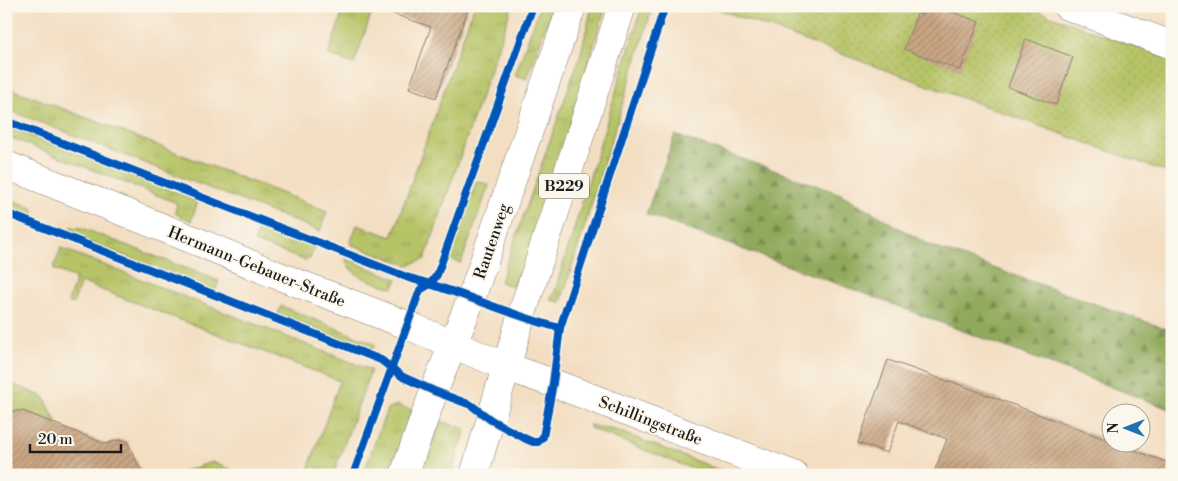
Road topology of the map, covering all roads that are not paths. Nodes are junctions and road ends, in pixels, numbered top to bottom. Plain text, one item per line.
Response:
1 (572, 6) edge
2 (622, 6) edge
3 (1067, 6) edge
4 (1172, 45) edge
5 (6, 165) edge
6 (453, 344) junction
7 (507, 367) junction
8 (404, 475) edge
9 (474, 475) edge
10 (794, 475) edge

1 - 6 main road, Rautenweg / B229
2 - 7 main road, B229
3 - 4 main road
5 - 6 main road, Hermann-Gebauer-Straße
6 - 7 main road, Hermann-Gebauer-Straße
6 - 8 main road, Rautenweg / B229
7 - 9 main road, B229
7 - 10 main road, Schillingstraße

